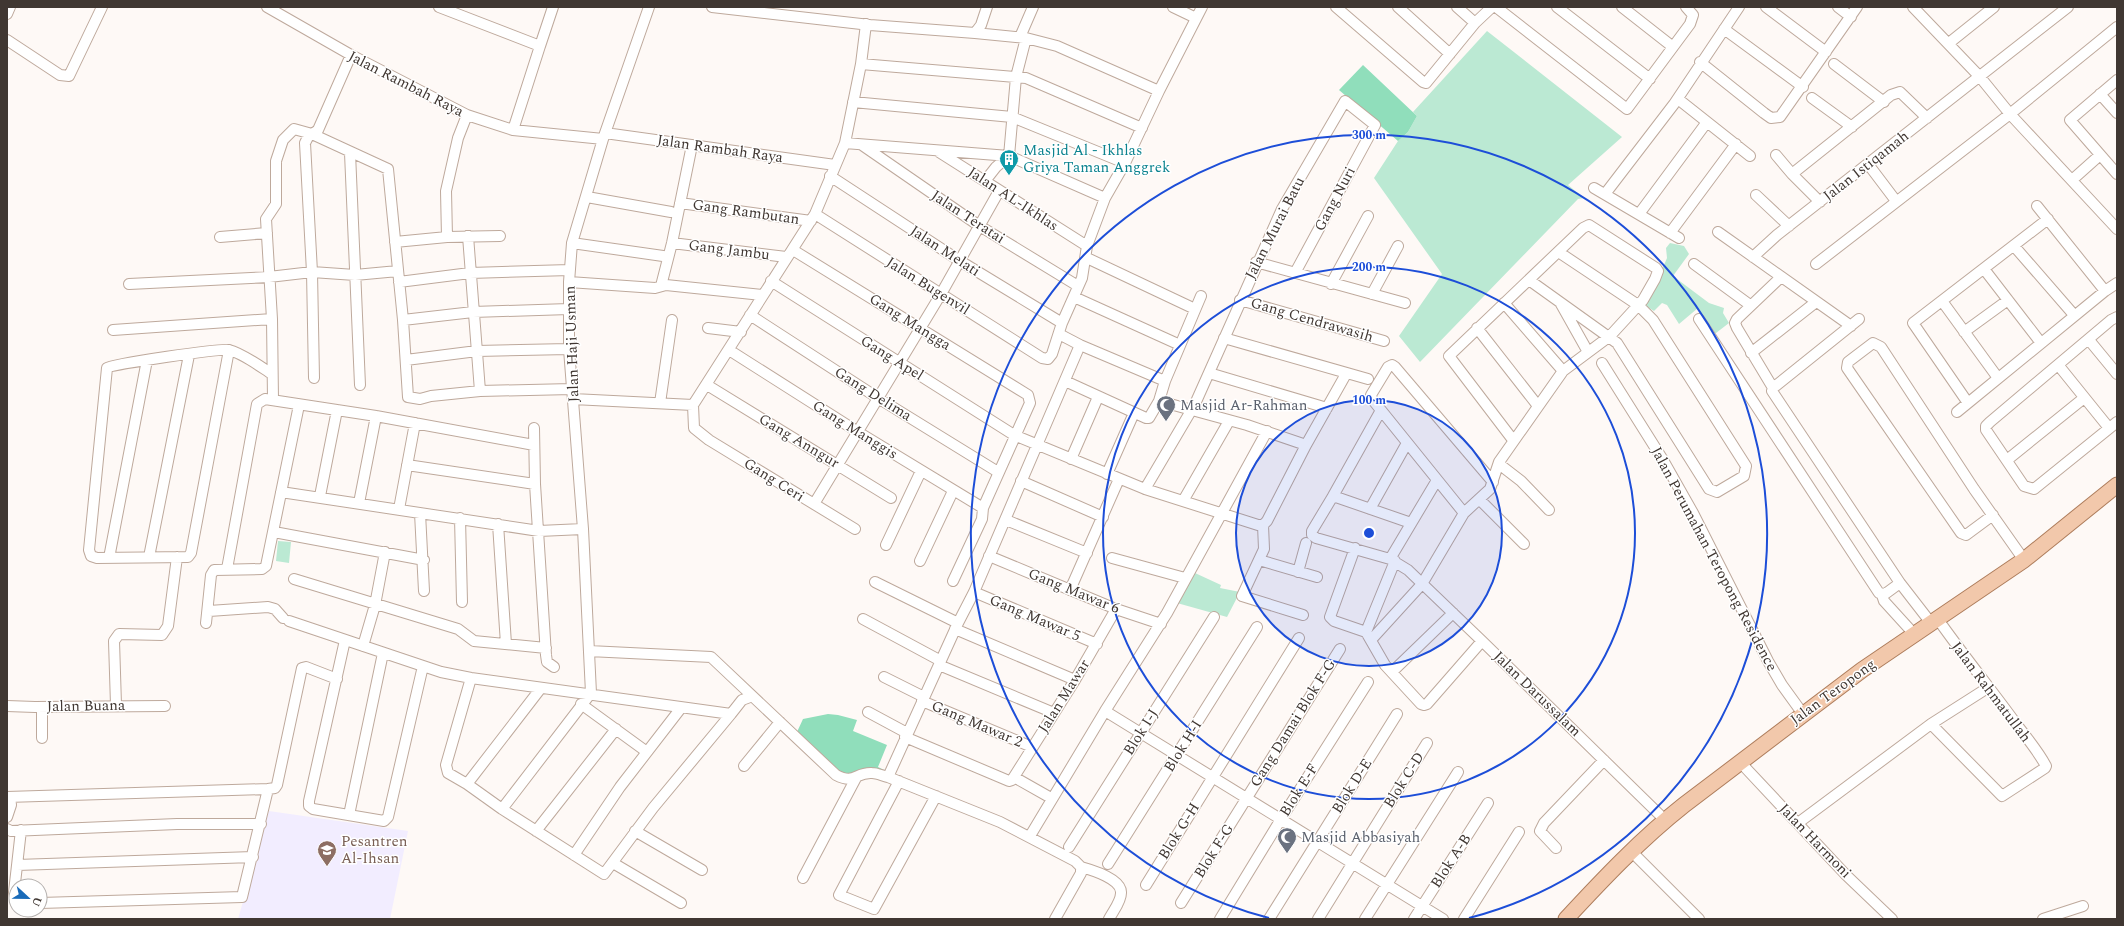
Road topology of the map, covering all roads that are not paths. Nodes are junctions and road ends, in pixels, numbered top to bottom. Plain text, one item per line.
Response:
1 (10, 7) edge
2 (102, 7) edge
3 (267, 7) edge
4 (439, 7) edge
5 (553, 7) edge
6 (649, 7) edge
7 (712, 7) edge
8 (987, 7) edge
9 (1033, 7) edge
10 (1173, 7) edge
11 (1202, 7) edge
12 (1336, 7) edge
13 (1398, 7) edge
14 (1457, 7) edge
15 (1492, 7) edge
16 (1496, 7) edge
17 (1557, 7) edge
18 (1622, 7) edge
19 (1686, 7) edge
20 (1699, 7) edge
21 (1739, 7) edge
22 (1766, 7) edge
23 (1838, 7) edge
24 (1857, 7) edge
25 (1994, 7) edge
26 (2068, 7) edge
27 (1918, 9) edge
28 (7, 14) edge
29 (1692, 17) junction
30 (1196, 18) junction
31 (1851, 18) junction
32 (1475, 23) junction
33 (866, 24) junction
34 (2117, 27) edge
35 (1724, 29) junction
36 (975, 33) junction
37 (1023, 38) junction
38 (7, 40) edge
39 (1949, 43) junction
40 (540, 46) junction
41 (1672, 47) junction
42 (1826, 52) junction
43 (1450, 54) junction
44 (351, 55) junction
45 (1700, 62) junction
46 (861, 64) junction
47 (1834, 64) dead end
48 (1016, 77) junction
49 (1980, 77) junction
50 (1650, 79) junction
51 (2117, 80) edge
52 (1802, 87) junction
53 (1159, 91) junction
54 (2100, 94) junction
55 (1812, 98) dead end
56 (1678, 99) junction
57 (853, 102) junction
58 (1884, 102) junction
59 (2117, 113) edge
60 (2010, 114) junction
61 (467, 115) junction
62 (1012, 117) junction
63 (1927, 118) junction
64 (1707, 122) junction
65 (1374, 125) joint
66 (1852, 126) junction
67 (1142, 128) junction
68 (513, 130) junction
69 (312, 134) junction
70 (604, 136) junction
71 (845, 143) junction
72 (1736, 144) junction
73 (692, 145) junction
74 (861, 145) junction
75 (938, 151) junction
76 (350, 153) junction
77 (1776, 155) dead end
78 (2100, 155) junction
79 (1009, 156) junction
80 (1750, 156) dead end
81 (1126, 163) junction
82 (1868, 164) junction
83 (835, 165) junction
84 (1792, 174) junction
85 (2117, 174) edge
86 (830, 176) junction
87 (2072, 180) junction
88 (985, 181) junction
89 (1594, 188) dead end
90 (999, 191) junction
91 (1605, 194) junction
92 (1756, 195) dead end
93 (587, 197) junction
94 (1105, 198) junction
95 (1896, 201) junction
96 (1820, 202) junction
97 (680, 203) junction
98 (2037, 206) dead end
99 (671, 212) dead end
100 (1639, 214) junction
101 (1368, 216) dead end
102 (813, 217) junction
103 (2048, 219) junction
104 (978, 225) junction
105 (1789, 226) junction
106 (2117, 229) edge
107 (1718, 232) dead end
108 (267, 233) junction
109 (1670, 233) junction
110 (468, 236) junction
111 (500, 236) dead end
112 (220, 237) dead end
113 (447, 237) junction
114 (1679, 238) dead end
115 (395, 242) junction
116 (572, 243) junction
117 (672, 243) junction
118 (1087, 246) junction
119 (1398, 246) dead end
120 (2014, 246) junction
121 (1560, 252) junction
122 (790, 254) junction
123 (663, 256) dead end
124 (1753, 257) junction
125 (1086, 258) junction
126 (960, 261) junction
127 (1256, 262) junction
128 (1694, 264) dead end
129 (1816, 264) dead end
130 (1984, 269) junction
131 (570, 270) junction
132 (398, 271) junction
133 (312, 272) junction
134 (470, 273) junction
135 (1295, 273) junction
136 (355, 275) junction
137 (269, 277) junction
138 (1781, 277) junction
139 (1529, 280) junction
140 (771, 281) junction
141 (399, 282) junction
142 (569, 282) junction
143 (2117, 283) edge
144 (129, 284) dead end
145 (664, 284) junction
146 (1331, 284) junction
147 (1078, 286) junction
148 (2105, 291) junction
149 (941, 294) junction
150 (1372, 294) junction
151 (762, 295) junction
152 (1201, 296) dead end
153 (1074, 297) junction
154 (1240, 300) junction
155 (2008, 300) junction
156 (1942, 301) junction
157 (1560, 302) junction
158 (1816, 302) junction
159 (1405, 303) dead end
160 (1504, 303) junction
161 (1638, 305) junction
162 (1750, 305) junction
163 (569, 309) junction
164 (1195, 309) junction
165 (473, 312) junction
166 (750, 315) junction
167 (2074, 315) junction
168 (2117, 317) edge
169 (272, 319) junction
170 (1699, 319) dead end
171 (1860, 319) dead end
172 (403, 320) junction
173 (672, 320) dead end
174 (1062, 323) junction
175 (1851, 326) junction
176 (708, 328) dead end
177 (920, 328) junction
178 (1477, 328) junction
179 (113, 330) dead end
180 (741, 332) junction
181 (1964, 332) junction
182 (1059, 334) junction
183 (1610, 336) junction
184 (1224, 338) junction
185 (2089, 340) junction
186 (1384, 341) dead end
187 (2041, 343) junction
188 (1080, 345) junction
189 (1180, 345) junction
190 (569, 348) junction
191 (228, 350) junction
192 (729, 350) junction
193 (477, 351) junction
194 (1588, 352) junction
195 (1751, 353) junction
196 (189, 355) junction
197 (147, 360) junction
198 (406, 360) junction
199 (900, 363) junction
200 (1602, 363) dead end
201 (2058, 366) junction
202 (1563, 371) junction
203 (1209, 373) junction
204 (272, 374) junction
205 (1346, 374) junction
206 (2117, 374) edge
207 (314, 378) dead end
208 (1998, 378) junction
209 (1368, 379) dead end
210 (1065, 381) junction
211 (1165, 381) junction
212 (360, 385) dead end
213 (707, 385) junction
214 (1773, 388) junction
215 (480, 391) junction
216 (573, 394) junction
217 (1098, 397) junction
218 (878, 398) junction
219 (2084, 398) junction
220 (273, 400) junction
221 (1159, 401) junction
222 (1968, 403) junction
223 (660, 404) junction
224 (299, 405) junction
225 (693, 405) junction
226 (1538, 406) junction
227 (1327, 408) junction
228 (337, 410) junction
229 (1190, 411) junction
230 (1380, 412) junction
231 (1957, 412) dead end
232 (1134, 413) junction
233 (376, 416) junction
234 (1229, 421) junction
235 (415, 423) junction
236 (2113, 425) edge
237 (534, 428) dead end
238 (1267, 431) junction
239 (858, 432) junction
240 (1014, 435) junction
241 (1513, 440) junction
242 (1407, 443) junction
243 (534, 445) junction
244 (1306, 445) junction
245 (1037, 446) junction
246 (1071, 459) junction
247 (2006, 460) junction
248 (839, 464) junction
249 (1498, 464) junction
250 (407, 465) junction
251 (921, 471) junction
252 (998, 472) junction
253 (1107, 474) junction
254 (1119, 479) junction
255 (1438, 480) junction
256 (1021, 481) junction
257 (1493, 482) junction
258 (535, 484) junction
259 (2117, 486) edge
260 (1145, 489) junction
261 (953, 491) junction
262 (281, 492) junction
263 (320, 496) junction
264 (1333, 496) junction
265 (891, 498) dead end
266 (1479, 499) junction
267 (1183, 501) junction
268 (359, 503) junction
269 (814, 504) junction
270 (982, 508) junction
271 (399, 509) junction
272 (1370, 509) junction
273 (1549, 510) dead end
274 (1464, 512) junction
275 (420, 513) junction
276 (1222, 513) junction
277 (1993, 516) junction
278 (1103, 517) junction
279 (460, 518) junction
280 (1006, 520) junction
281 (1411, 523) junction
282 (498, 524) junction
283 (1263, 524) junction
284 (583, 529) junction
285 (856, 529) dead end
286 (539, 531) junction
287 (274, 532) junction
288 (1306, 543) dead end
289 (886, 544) dead end
290 (1524, 544) dead end
291 (1355, 548) junction
292 (385, 552) junction
293 (1087, 553) junction
294 (989, 556) junction
295 (149, 557) junction
296 (177, 557) junction
297 (109, 558) junction
298 (1112, 558) dead end
299 (424, 560) junction
300 (1259, 560) junction
301 (1392, 560) junction
302 (2024, 560) junction
303 (920, 561) dead end
304 (227, 569) junction
305 (1298, 572) junction
306 (1317, 577) dead end
307 (1186, 578) junction
308 (294, 579) dead end
309 (953, 581) dead end
310 (875, 582) dead end
311 (1900, 583) junction
312 (1422, 584) junction
313 (1070, 590) junction
314 (424, 591) dead end
315 (974, 592) junction
316 (1882, 595) junction
317 (462, 602) dead end
318 (375, 605) junction
319 (1116, 609) junction
320 (209, 611) junction
321 (1453, 613) junction
322 (1304, 615) dead end
323 (1214, 617) dead end
324 (863, 619) dead end
325 (1934, 621) junction
326 (206, 624) dead end
327 (1161, 624) junction
328 (956, 626) junction
329 (1257, 627) dead end
330 (1914, 634) junction
331 (1368, 636) junction
332 (1299, 638) dead end
333 (345, 640) junction
334 (1482, 641) junction
335 (506, 644) junction
336 (1097, 644) junction
337 (363, 646) junction
338 (546, 648) junction
339 (1340, 649) dead end
340 (589, 651) junction
341 (384, 653) junction
342 (940, 663) junction
343 (423, 666) junction
344 (554, 667) dead end
345 (1392, 672) junction
346 (884, 677) dead end
347 (471, 678) junction
348 (337, 679) junction
349 (1075, 680) junction
350 (1368, 682) dead end
351 (1989, 687) junction
352 (541, 688) junction
353 (591, 694) junction
354 (750, 697) junction
355 (923, 699) junction
356 (581, 704) junction
357 (116, 705) junction
358 (7, 706) edge
359 (165, 706) dead end
360 (42, 707) junction
361 (681, 708) junction
362 (1105, 711) junction
363 (868, 712) dead end
364 (1054, 713) junction
365 (731, 714) junction
366 (1397, 714) dead end
367 (1803, 714) junction
368 (780, 722) junction
369 (1931, 724) junction
370 (616, 729) junction
371 (1140, 733) junction
372 (906, 735) junction
373 (42, 738) dead end
374 (1427, 743) dead end
375 (1032, 747) junction
376 (647, 752) junction
377 (1177, 756) junction
378 (1604, 760) junction
379 (1740, 762) junction
380 (744, 766) dead end
381 (1458, 772) dead end
382 (888, 777) junction
383 (1212, 777) junction
384 (856, 778) junction
385 (1012, 779) junction
386 (899, 781) junction
387 (467, 784) junction
388 (268, 789) junction
389 (936, 796) junction
390 (8, 797) edge
391 (1052, 798) junction
392 (1246, 798) junction
393 (1488, 803) dead end
394 (502, 809) junction
395 (349, 815) junction
396 (7, 817) edge
397 (1281, 819) junction
398 (1665, 820) junction
399 (261, 824) junction
400 (1798, 824) junction
401 (7, 829) edge
402 (21, 830) junction
403 (536, 831) junction
404 (635, 831) junction
405 (1519, 832) dead end
406 (1030, 836) junction
407 (1317, 842) junction
408 (1069, 847) dead end
409 (1556, 848) dead end
410 (1632, 852) junction
411 (574, 855) junction
412 (253, 857) junction
413 (613, 863) junction
414 (1353, 863) junction
415 (1108, 864) dead end
416 (17, 865) junction
417 (1081, 867) junction
418 (702, 870) dead end
419 (16, 878) edge
420 (803, 878) dead end
421 (1386, 884) junction
422 (1146, 885) dead end
423 (48, 903) edge
424 (681, 903) dead end
425 (1181, 903) dead end
426 (1422, 906) junction
427 (2083, 906) dead end
428 (1572, 917) edge
429 (1055, 919) edge
430 (1109, 919) edge
431 (1220, 919) edge
432 (1269, 919) edge
433 (1318, 919) edge
434 (1365, 919) edge
435 (1414, 919) edge
436 (1443, 919) edge
437 (1464, 919) edge
438 (1700, 919) edge
439 (1892, 919) edge
440 (2043, 919) edge

1 - 28 street
2 - 38 street
3 - 44 street, Jalan Rambah Raya
4 - 40 street
5 - 40 street
6 - 70 street, Jalan Haji Usman
7 - 33 street
8 - 36 street
9 - 37 street
10 - 30 street
11 - 30 street
12 - 43 street
13 - 43 street
14 - 32 street
15 - 32 street
16 - 50 street
17 - 50 street
18 - 41 street
19 - 29 street
20 - 29 street
21 - 35 street
22 - 42 street
23 - 31 street
24 - 31 street
25 - 39 street
26 - 49 street, Jalan Istiqamah
27 - 39 street
29 - 41 street
30 - 53 street
31 - 42 street
32 - 43 street
33 - 36 street
33 - 46 street
34 - 60 street
35 - 45 street
35 - 52 street
36 - 37 street
37 - 48 street
37 - 53 street
39 - 49 street
40 - 68 street
41 - 50 street
42 - 52 street
44 - 61 street, Jalan Rambah Raya
44 - 69 street
45 - 52 street
45 - 56 street
46 - 48 street
46 - 57 street
47 - 58 street
48 - 62 street
48 - 67 street
49 - 60 street
49 - 63 street, Jalan Istiqamah
51 - 54 street
53 - 67 street
54 - 59 street
54 - 78 street
55 - 66 street
56 - 64 street
56 - 91 street
57 - 62 street
57 - 71 street
58 - 63 street
58 - 66 street
60 - 87 street
60 - 95 street
61 - 68 street, Jalan Rambah Raya
61 - 113 street
62 - 79 street
62 - 81 street
63 - 82 street, Jalan Istiqamah
64 - 72 street
64 - 100 street
65 - 127 street, Jalan Murai Batu
65 - 135 street, Gang Nuri
66 - 84 street
67 - 81 street
68 - 70 street, Jalan Rambah Raya
69 - 76 street
69 - 108 street
69 - 133 street
70 - 73 street, Jalan Rambah Raya
70 - 93 street, Jalan Haji Usman
71 - 74 street
71 - 83 street
72 - 80 street
72 - 109 street
73 - 83 street, Jalan Rambah Raya
73 - 97 street
74 - 75 street
74 - 104 street, Jalan Teratai
75 - 79 street
75 - 88 street, Jalan AL-Ikhlas
76 - 115 street
76 - 136 street
77 - 84 street
78 - 85 street
78 - 87 street
79 - 88 street
79 - 94 street
81 - 94 street
82 - 95 street
82 - 96 street, Jalan Istiqamah
83 - 86 street
84 - 96 street
86 - 102 street
86 - 126 street, Jalan Melati
87 - 106 street
88 - 90 street, Jalan AL-Ikhlas
89 - 91 street
90 - 104 street
90 - 118 street, Jalan AL-Ikhlas
91 - 100 street
92 - 105 street
93 - 99 street
93 - 116 street, Jalan Haji Usman
94 - 118 street
95 - 129 street
96 - 105 street, Jalan Istiqamah
97 - 102 street, Gang Rambutan
97 - 117 street
98 - 103 street
100 - 109 street
101 - 146 street
102 - 122 street
102 - 149 street, Jalan Bugenvil
103 - 120 street
103 - 148 street
104 - 126 street
104 - 147 street, Jalan Teratai
105 - 124 street, Jalan Istiqamah
107 - 124 street
108 - 112 street
108 - 137 street
109 - 114 street
110 - 111 street
110 - 113 street
110 - 134 street
113 - 115 street
115 - 132 street
116 - 123 street
116 - 131 street, Jalan Haji Usman
117 - 122 street, Gang Jambu
117 - 145 street
118 - 125 street
119 - 150 street
120 - 130 street
120 - 167 street
121 - 139 street
121 - 161 street
121 - 161 street
122 - 140 street
122 - 177 street, Gang Mangga
124 - 138 street
125 - 147 street
125 - 164 street
126 - 149 street
126 - 174 street, Jalan Melati
127 - 135 street
127 - 154 street, Jalan Murai Batu
128 - 162 street
130 - 155 street
130 - 156 street
131 - 134 street
131 - 142 street, Jalan Haji Usman
132 - 136 street
132 - 141 street
133 - 136 street
133 - 137 street
133 - 207 street
134 - 141 street
134 - 165 street
135 - 146 street
136 - 212 street
137 - 144 street
137 - 169 street
138 - 158 street
138 - 162 street
139 - 157 street
139 - 160 street
140 - 151 street
140 - 199 street, Gang Apel
141 - 172 street
142 - 145 street
142 - 163 street, Jalan Haji Usman
143 - 148 street
145 - 151 street
146 - 150 street
147 - 153 street
148 - 167 street
149 - 177 street
149 - 182 street, Jalan Bugenvil
150 - 159 street
151 - 166 street
152 - 164 street
153 - 174 street
153 - 189 street
154 - 184 street, Jalan Murai Batu
154 - 186 street, Gang Cendrawasih
155 - 181 street
155 - 187 street
156 - 181 street
156 - 222 street
157 - 183 street
157 - 194 street
158 - 175 street
158 - 195 street
160 - 178 street
160 - 202 street
161 - 183 street
161 - 183 street
162 - 195 street, Jalan Rahmatullah
163 - 165 street
163 - 190 street, Jalan Haji Usman
164 - 189 street
165 - 172 street
165 - 193 street
166 - 180 street
166 - 218 street, Gang Delima
167 - 187 street
168 - 185 street
169 - 179 street
169 - 204 street
170 - 316 street
171 - 175 street
172 - 198 street
173 - 223 street
174 - 182 street
175 - 214 street
176 - 180 street
177 - 199 street
177 - 240 street, Gang Mangga
178 - 226 street
178 - 241 street
180 - 192 street
181 - 208 street
182 - 188 street
183 - 194 street
184 - 203 street, Jalan Murai Batu
184 - 205 street
185 - 201 street
185 - 206 street
187 - 208 street
188 - 210 street
188 - 211 street
189 - 211 street
190 - 193 street
190 - 216 street, Jalan Haji Usman
191 - 196 street
191 - 204 street
191 - 296 street
192 - 213 street
192 - 239 street, Gang Manggis
193 - 198 street
193 - 215 street
194 - 202 street
195 - 214 street, Jalan Rahmatullah
196 - 197 street
196 - 295 street
197 - 297 street
197 - 297 street
198 - 215 street
199 - 218 street
199 - 240 street, Gang Apel
200 - 367 street, Jalan Perumahan Teropong Residence
201 - 219 street
201 - 247 street
202 - 226 street
203 - 227 street
203 - 229 street, Jalan Murai Batu
204 - 220 street
205 - 209 street
205 - 227 street
208 - 222 street
210 - 217 street
210 - 245 street
211 - 221 street
213 - 225 street
213 - 248 street, Gang Anngur
214 - 311 street, Jalan Rahmatullah
215 - 216 street
216 - 223 street
216 - 284 street, Jalan Haji Usman
217 - 232 street
217 - 246 street
218 - 239 street
218 - 252 street, Gang Delima
219 - 236 street
219 - 247 street
220 - 224 street
220 - 304 street
221 - 229 street
221 - 232 street
222 - 231 street
223 - 225 street
224 - 228 street
224 - 262 street
225 - 269 street, Gang Ceri
226 - 241 street
227 - 244 street
228 - 233 street
228 - 263 street
229 - 234 street
229 - 260 street, Jalan Murai Batu
230 - 242 street
230 - 257 street
230 - 264 street
232 - 253 street
233 - 235 street
233 - 268 street
234 - 238 street
234 - 267 street
235 - 243 street
235 - 250 street
236 - 247 street
237 - 243 street
238 - 244 street
238 - 276 street
239 - 248 street
239 - 251 street, Gang Manggis
240 - 245 street, Gang Apel
240 - 252 street
241 - 249 street
242 - 255 street
242 - 272 street
243 - 258 street
244 - 283 street
245 - 246 street, Gang Apel
245 - 256 street
246 - 253 street, Gang Apel
248 - 265 street, Gang Anngur
248 - 269 street
249 - 257 street
249 - 273 street
250 - 258 street
250 - 271 street
251 - 261 street, Gang Manggis
251 - 289 street
252 - 270 street
253 - 254 street, Gang Apel
254 - 260 street, Gang Apel
254 - 278 street
255 - 274 street
255 - 281 street
256 - 278 street
256 - 280 street
257 - 266 street
258 - 286 street
259 - 302 main road, Jalan Teropong
260 - 267 street, Gang Apel
261 - 270 street, Gang Manggis
261 - 303 street
262 - 263 street
262 - 287 street
263 - 268 street
264 - 272 street
264 - 291 street, Jalan Darussalam
266 - 274 street
266 - 290 street
267 - 276 street, Gang Apel
268 - 271 street
269 - 285 street, Gang Ceri
270 - 309 street
271 - 275 street
272 - 281 street
274 - 312 street
275 - 279 street
275 - 299 street
276 - 283 street, Gang Apel
276 - 307 street
277 - 277 street
277 - 302 street
278 - 293 street
279 - 282 street
279 - 317 street
280 - 293 street
280 - 294 street
281 - 301 street
282 - 286 street
282 - 335 street
283 - 300 street
284 - 286 street
284 - 340 street, Jalan Haji Usman
286 - 338 street
287 - 292 street
287 - 304 street
288 - 305 street
291 - 301 street, Jalan Darussalam
291 - 331 street
292 - 299 street
292 - 318 street
293 - 313 street
294 - 313 street, Gang Mawar 6
294 - 315 street
295 - 296 street
295 - 297 street
296 - 357 street
298 - 307 street
299 - 314 street
300 - 305 street
300 - 322 street
301 - 312 street, Jalan Darussalam
301 - 331 street
302 - 325 main road, Jalan Teropong
304 - 320 street
305 - 306 street
307 - 327 street
308 - 318 street
310 - 328 street
311 - 316 street
311 - 325 street, Jalan Rahmatullah
312 - 321 street, Jalan Darussalam
312 - 331 street
313 - 319 street, Gang Mawar 6
315 - 328 street
315 - 336 street, Gang Mawar 5
316 - 330 street
318 - 335 street
318 - 337 street
319 - 327 street, Gang Mawar 6
319 - 336 street, Jalan Mawar
320 - 326 street
320 - 333 street
321 - 334 street, Jalan Darussalam
321 - 345 street
323 - 371 street, Blok I-J
324 - 342 street
325 - 330 main road, Jalan Teropong
325 - 351 street, Jalan Rahmatullah
327 - 362 street
328 - 342 street
328 - 349 street
329 - 377 street, Blok H-I
330 - 367 main road, Jalan Teropong
331 - 345 street
332 - 383 street, Blok G-H
333 - 337 street
333 - 348 street
334 - 345 street
334 - 378 street, Jalan Darussalam
335 - 338 street
336 - 349 street, Jalan Mawar
337 - 341 street
338 - 344 street
339 - 392 street, Gang Damai Blok F-G
340 - 353 street, Jalan Haji Usman
340 - 354 street
341 - 343 street
341 - 395 street
342 - 355 street
342 - 364 street
343 - 347 street
343 - 395 street
346 - 355 street, Gang Mawar 2
347 - 352 street
347 - 387 street
348 - 388 street
348 - 395 street
349 - 364 street, Jalan Mawar
350 - 397 street, Blok E-F
351 - 369 street
351 - 369 street, Jalan Rahmatullah
352 - 353 street
352 - 387 street
353 - 356 street
353 - 361 street
354 - 365 street
354 - 368 street
355 - 372 street
355 - 375 street, Gang Mawar 2
356 - 370 street
356 - 394 street
357 - 359 street, Jalan Buana
357 - 360 street, Jalan Buana
358 - 360 street, Jalan Buana
360 - 373 street
361 - 365 street
361 - 376 street
362 - 371 street
362 - 391 street
363 - 372 street
364 - 375 street, Jalan Mawar
365 - 404 street
366 - 407 street, Blok D-E
367 - 379 main road, Jalan Teropong
368 - 380 street
368 - 384 street
369 - 400 street
370 - 376 street
370 - 403 street
371 - 377 street
371 - 408 street, Blok I-J
372 - 382 street
372 - 385 street
374 - 414 street, Blok C-D
375 - 385 street, Jalan Mawar
376 - 411 street
377 - 383 street
377 - 415 street, Blok H-I
378 - 398 street, Jalan Darussalam
378 - 409 street
379 - 398 main road, Jalan Teropong
379 - 400 street, Jalan Harmoni
381 - 421 street
382 - 384 street
382 - 386 street
383 - 392 street
383 - 422 street, Blok G-H
384 - 420 street
385 - 391 street
386 - 389 street
386 - 389 street
387 - 394 street
388 - 390 street
388 - 399 street
389 - 406 street
390 - 396 street
391 - 406 street
392 - 397 street
392 - 425 street, Blok F-G
393 - 426 street, Blok A-B
394 - 403 street
397 - 407 street
397 - 431 street, Blok E-F
398 - 410 main road, Jalan Teropong
399 - 402 street
399 - 412 street
400 - 439 street, Jalan Harmoni
401 - 402 street
402 - 416 street
403 - 411 street
404 - 413 street
404 - 418 street
405 - 437 street
406 - 417 street
407 - 414 street
407 - 432 street, Blok D-E
410 - 428 main road, Jalan Teropong
410 - 438 street
411 - 413 street
412 - 416 street
412 - 423 street
413 - 424 street
414 - 421 street
414 - 433 street, Blok C-D
416 - 419 street
417 - 429 street
417 - 430 street
421 - 426 street
421 - 434 street
426 - 435 street, Blok A-B
426 - 436 street
427 - 440 street

